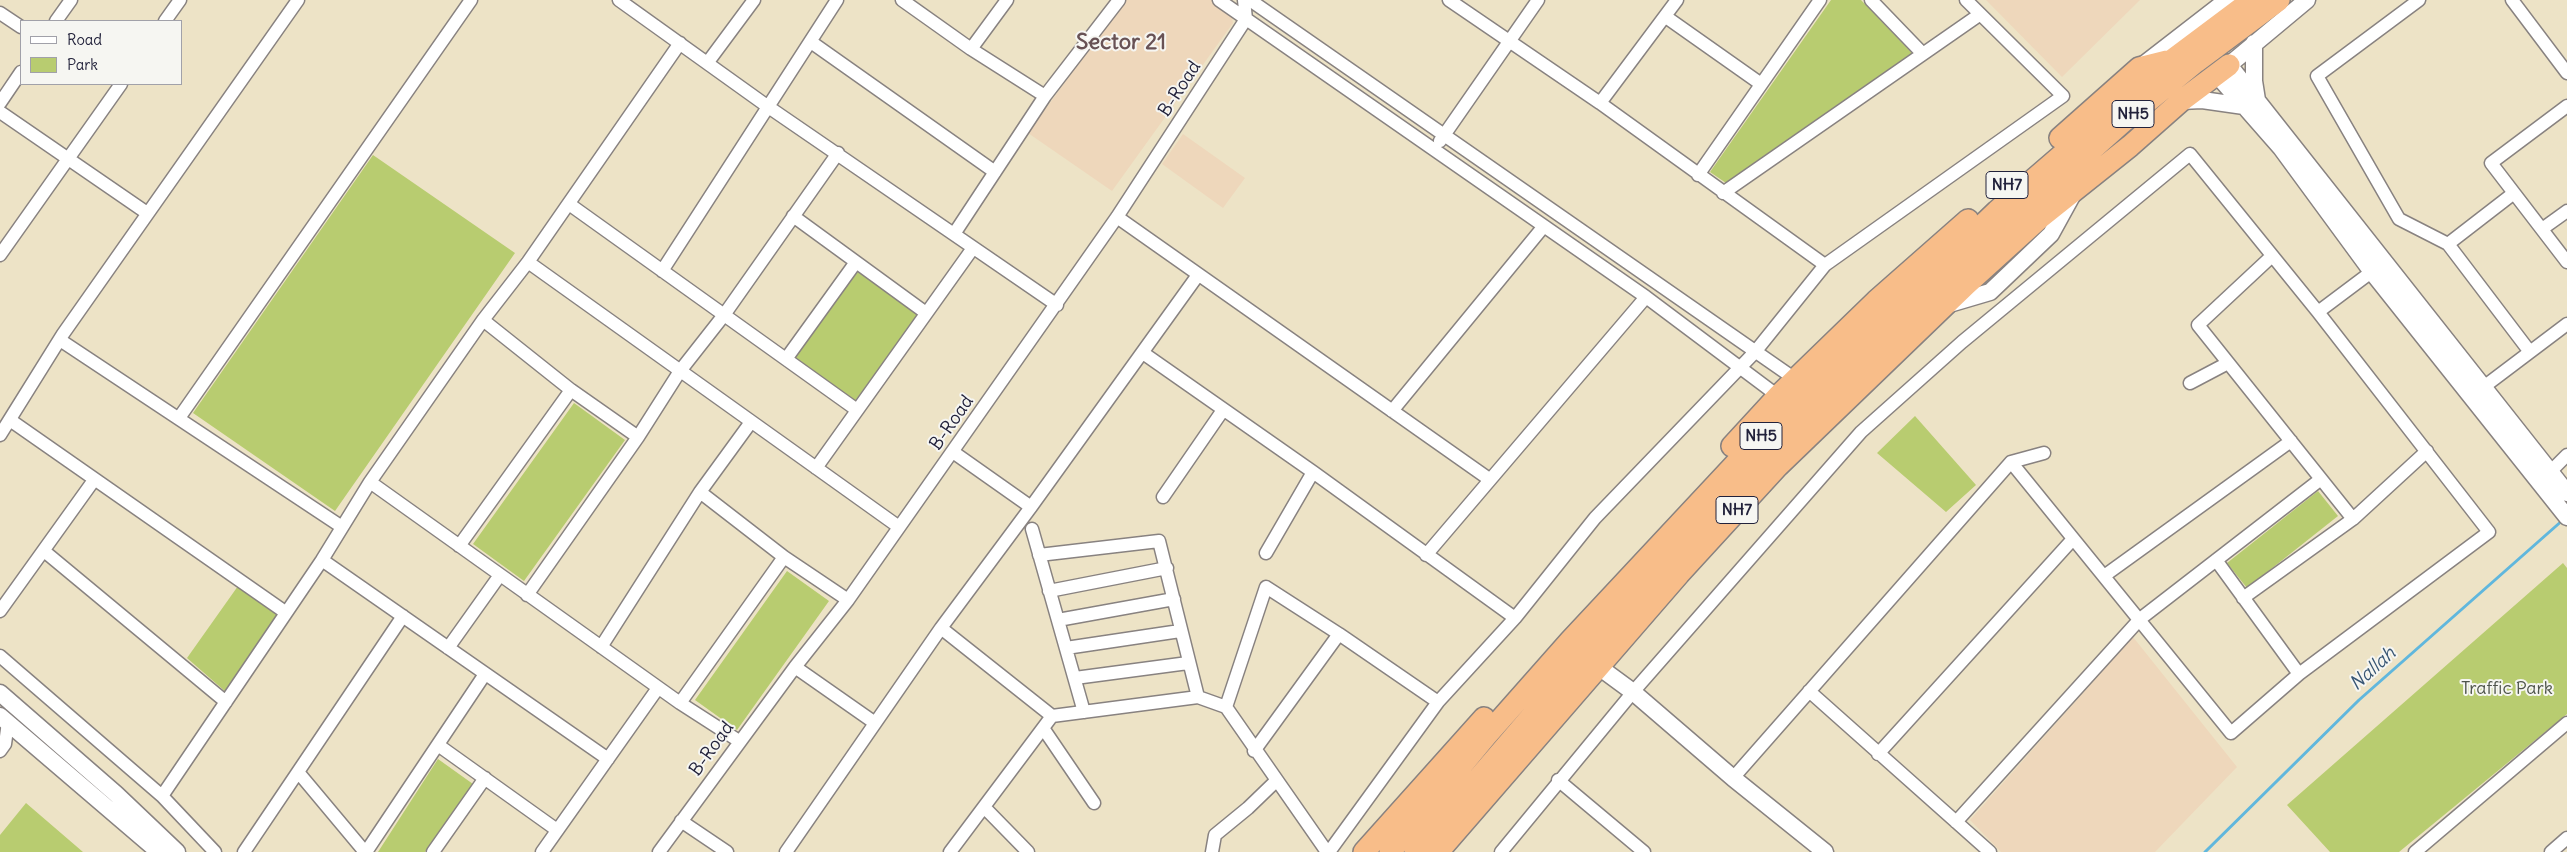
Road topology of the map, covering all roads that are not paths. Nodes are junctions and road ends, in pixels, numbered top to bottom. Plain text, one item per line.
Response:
1 (71, 0) edge
2 (180, 0) edge
3 (298, 0) edge
4 (471, 0) edge
5 (619, 0) edge
6 (754, 0) edge
7 (837, 0) edge
8 (902, 0) edge
9 (1007, 0) edge
10 (1119, 0) edge
11 (1219, 0) edge
12 (1244, 0) edge
13 (1250, 0) edge
14 (1449, 0) edge
15 (1538, 0) edge
16 (1678, 0) edge
17 (1820, 0) edge
18 (1871, 0) edge
19 (1966, 0) edge
20 (2227, 0) edge
21 (2252, 0) edge
22 (2279, 0) edge
23 (2307, 0) edge
24 (2419, 0) edge
25 (2512, 0) edge
26 (0, 13) edge
27 (1979, 15) junction
28 (1666, 17) junction
29 (1246, 19) junction
30 (57, 20) edge
31 (166, 20) edge
32 (20, 26) edge
33 (811, 42) junction
34 (1509, 42) junction
35 (680, 43) junction
36 (2254, 43) junction
37 (971, 49) junction
38 (1923, 54) junction
39 (2172, 60) junction
40 (708, 62) junction
41 (2139, 68) junction
42 (2223, 70) junction
43 (20, 73) edge
44 (2567, 73) edge
45 (1761, 84) junction
46 (120, 85) edge
47 (1045, 96) junction
48 (2181, 101) junction
49 (0, 103) edge
50 (1600, 103) junction
51 (2251, 103) junction
52 (767, 106) junction
53 (2567, 106) edge
54 (0, 112) edge
55 (1444, 136) junction
56 (1435, 150) junction
57 (838, 153) junction
58 (68, 158) junction
59 (995, 172) junction
60 (1698, 175) junction
61 (2066, 190) junction
62 (1723, 193) junction
63 (2514, 193) junction
64 (568, 204) junction
65 (2567, 211) edge
66 (147, 213) junction
67 (793, 216) junction
68 (1117, 218) junction
69 (1544, 226) junction
70 (2542, 229) junction
71 (954, 234) junction
72 (2448, 244) junction
73 (973, 248) junction
74 (0, 255) edge
75 (2272, 256) junction
76 (528, 262) junction
77 (856, 262) junction
78 (2567, 262) edge
79 (1825, 265) junction
80 (2378, 267) junction
81 (662, 271) junction
82 (1198, 274) junction
83 (1661, 287) junction
84 (1945, 298) junction
85 (1648, 299) junction
86 (1057, 305) junction
87 (2318, 312) junction
88 (926, 313) junction
89 (724, 315) junction
90 (483, 320) junction
91 (2567, 324) edge
92 (60, 340) junction
93 (1755, 352) junction
94 (2530, 352) junction
95 (1143, 353) junction
96 (786, 359) junction
97 (2228, 362) junction
98 (1740, 367) junction
99 (680, 371) junction
100 (1795, 379) junction
101 (2190, 383) dead end
102 (571, 390) junction
103 (2477, 392) junction
104 (1778, 396) junction
105 (857, 410) junction
106 (1223, 410) junction
107 (1392, 411) junction
108 (179, 418) junction
109 (10, 420) junction
110 (751, 422) junction
111 (0, 435) edge
112 (638, 437) junction
113 (2291, 441) junction
114 (2427, 451) junction
115 (953, 452) junction
116 (2044, 453) dead end
117 (2567, 455) edge
118 (2011, 462) junction
119 (816, 468) junction
120 (1313, 472) junction
121 (2550, 472) junction
122 (1489, 479) junction
123 (2321, 479) junction
124 (94, 480) junction
125 (370, 482) junction
126 (700, 492) junction
127 (2562, 494) edge
128 (1163, 497) dead end
129 (1031, 507) junction
130 (2567, 517) edge
131 (2353, 519) junction
132 (342, 527) junction
133 (899, 527) junction
134 (1032, 529) dead end
135 (2073, 539) junction
136 (459, 546) junction
137 (44, 551) junction
138 (1266, 553) dead end
139 (1039, 554) junction
140 (1426, 555) junction
141 (784, 557) junction
142 (322, 560) junction
143 (2216, 560) junction
144 (1167, 568) junction
145 (500, 575) junction
146 (2104, 576) junction
147 (1049, 591) junction
148 (527, 595) junction
149 (2243, 598) junction
150 (1174, 599) junction
151 (848, 600) junction
152 (0, 611) edge
153 (285, 612) junction
154 (403, 616) junction
155 (1515, 618) junction
156 (2140, 619) junction
157 (1058, 620) junction
158 (941, 628) junction
159 (1180, 631) junction
160 (1339, 634) junction
161 (601, 647) junction
162 (448, 648) junction
163 (1066, 648) junction
164 (0, 656) edge
165 (1188, 663) junction
166 (795, 667) junction
167 (1600, 667) junction
168 (485, 674) junction
169 (2299, 674) junction
170 (1075, 678) junction
171 (658, 688) junction
172 (1809, 691) junction
173 (1633, 692) junction
174 (0, 693) edge
175 (1198, 697) junction
176 (1511, 698) junction
177 (226, 702) junction
178 (1438, 702) junction
179 (680, 703) junction
180 (1226, 707) junction
181 (20, 710) junction
182 (1084, 712) junction
183 (1052, 716) junction
184 (1540, 720) junction
185 (3, 722) edge
186 (875, 723) junction
187 (2567, 723) edge
188 (1043, 728) junction
189 (739, 741) junction
190 (438, 745) junction
191 (0, 751) edge
192 (1254, 751) junction
193 (1878, 754) junction
194 (608, 759) junction
195 (298, 772) junction
196 (485, 778) junction
197 (1733, 778) junction
198 (1558, 780) junction
199 (1276, 781) junction
200 (162, 796) junction
201 (1094, 804) dead end
202 (984, 807) junction
203 (681, 821) junction
204 (1956, 822) junction
205 (557, 830) junction
206 (2567, 838) edge
207 (952, 851) edge
208 (159, 852) edge
209 (177, 852) edge
210 (215, 852) edge
211 (244, 852) edge
212 (366, 852) edge
213 (433, 852) edge
214 (542, 852) edge
215 (659, 852) edge
216 (727, 852) edge
217 (786, 852) edge
218 (1028, 852) edge
219 (1212, 852) edge
220 (1328, 852) edge
221 (1364, 852) edge
222 (1390, 852) edge
223 (1416, 852) edge
224 (1438, 852) edge
225 (1501, 852) edge
226 (1644, 852) edge
227 (1825, 852) edge
228 (1990, 852) edge
229 (2415, 852) edge
230 (2551, 852) edge

1 - 30 street
2 - 31 street
3 - 66 street
4 - 108 street
5 - 35 street
6 - 40 street
7 - 33 street
8 - 37 street
9 - 37 street
10 - 47 street
11 - 29 street
12 - 29 street
13 - 55 street
14 - 34 street
15 - 34 street
16 - 28 street
17 - 45 street
18 - 38 street
19 - 27 street
20 - 41 street
21 - 39 highway, NH5
22 - 61 highway, NH5
23 - 36 street
24 - 72 street
25 - 44 street
26 - 32 street
27 - 38 street
27 - 79 street
28 - 45 street
28 - 50 street
29 - 56 street
29 - 68 street, B-Road
33 - 52 street
33 - 59 street
34 - 50 street
34 - 55 street
35 - 40 street
35 - 64 street
36 - 42 street
36 - 51 street
37 - 47 street
38 - 62 street
39 - 41 highway, NH7
39 - 176 highway, NH5
40 - 52 street
41 - 100 highway, NH7
42 - 48 highway
42 - 51 street
43 - 49 street
45 - 60 street
46 - 58 street
47 - 59 street
48 - 51 street
48 - 61 highway
50 - 60 street
51 - 80 street
52 - 57 street
52 - 81 street
53 - 63 street
54 - 58 street
55 - 56 street
55 - 83 street
56 - 69 street
57 - 67 street
57 - 71 street
58 - 66 street
58 - 74 street
59 - 71 street
60 - 62 street
61 - 84 highway, NH5
61 - 84 street
62 - 79 street
63 - 70 street
63 - 72 street
64 - 76 street
64 - 81 street
65 - 70 street
66 - 92 street
67 - 77 street
67 - 89 street
68 - 82 street
68 - 86 street, B-Road
69 - 85 street
69 - 107 street
70 - 78 street
71 - 73 street
72 - 94 street
73 - 86 street
73 - 88 street
75 - 87 street
75 - 97 street
75 - 173 street
76 - 90 street
76 - 99 street
77 - 88 street
77 - 96 street
79 - 93 street
80 - 87 street
80 - 103 street
81 - 89 street
82 - 95 street
82 - 107 street
83 - 85 street
83 - 93 street
84 - 167 highway, NH7
84 - 184 highway, NH5
85 - 98 street
85 - 122 street
86 - 115 street, B-Road
87 - 114 street
88 - 105 street
89 - 96 street
89 - 99 street
90 - 102 street
90 - 125 street
91 - 94 street
92 - 108 street
92 - 109 street
93 - 98 street
93 - 100 street
94 - 103 street
95 - 106 street
95 - 129 street
96 - 105 street
97 - 101 street
97 - 113 street
98 - 104 street
98 - 155 street
99 - 110 street
99 - 112 street
100 - 104 highway, NH7
102 - 112 street
102 - 136 street
103 - 121 street
103 - 127 street
104 - 176 highway, NH7
105 - 119 street
106 - 120 street
106 - 128 street
107 - 122 street
108 - 132 street
109 - 111 street
109 - 124 street
110 - 119 street
110 - 126 street
112 - 148 street
113 - 123 street
113 - 146 street
114 - 131 street
114 - 169 street
115 - 129 street
115 - 133 street, B-Road
116 - 118 street
117 - 121 street
118 - 135 street
118 - 172 street
119 - 133 street
120 - 138 street
120 - 140 street
121 - 127 street
122 - 140 street
123 - 131 street
123 - 143 street
124 - 137 street
124 - 153 street
125 - 132 street
125 - 136 street
126 - 141 street
126 - 161 street
127 - 130 street
129 - 158 street
131 - 149 street
132 - 142 street
133 - 151 street, B-Road
134 - 139 street
135 - 146 street
135 - 193 street
136 - 145 street
137 - 152 street
137 - 177 street
139 - 144 street
139 - 147 street
140 - 155 street
141 - 151 street
141 - 179 street
142 - 153 street
142 - 154 street
143 - 149 street
143 - 156 street
144 - 147 street
144 - 150 street
145 - 148 street
145 - 162 street
146 - 156 street
147 - 157 street
148 - 161 street
149 - 169 street
150 - 157 street
150 - 159 street
151 - 166 street, B-Road
153 - 177 street
154 - 162 street
154 - 195 street
155 - 178 street
156 - 169 street
156 - 204 street
157 - 163 street
158 - 183 street
158 - 186 street
159 - 163 street
159 - 165 street
160 - 178 street
160 - 180 street
160 - 192 street
161 - 171 street
162 - 168 street
163 - 170 street
164 - 200 street
165 - 170 street
165 - 175 street
166 - 186 street
166 - 189 street, B-Road
167 - 173 street
167 - 184 highway, NH7
168 - 190 street
168 - 194 street
170 - 182 street
171 - 179 street
171 - 194 street
172 - 193 street
172 - 197 street
173 - 197 street
173 - 198 street
174 - 181 street
175 - 180 street
175 - 182 street
176 - 221 highway, NH7
176 - 222 highway, NH5
177 - 200 street
178 - 220 street
179 - 189 street
180 - 192 street
181 - 185 street
181 - 209 street
182 - 183 street
183 - 188 street
184 - 223 highway, NH5
184 - 224 highway, NH7
185 - 191 street
185 - 208 street
186 - 217 street
187 - 229 street
188 - 201 street
188 - 202 street
189 - 203 street, B-Road
190 - 196 street
190 - 212 street
192 - 199 street
193 - 204 street
194 - 205 street
195 - 211 street
195 - 212 street
196 - 205 street
196 - 213 street
197 - 227 street
198 - 225 street
198 - 226 street
199 - 219 street
199 - 220 street
200 - 210 street
202 - 207 street
202 - 218 street
203 - 215 street, B-Road
203 - 216 street
204 - 228 street
205 - 214 street
206 - 230 street

